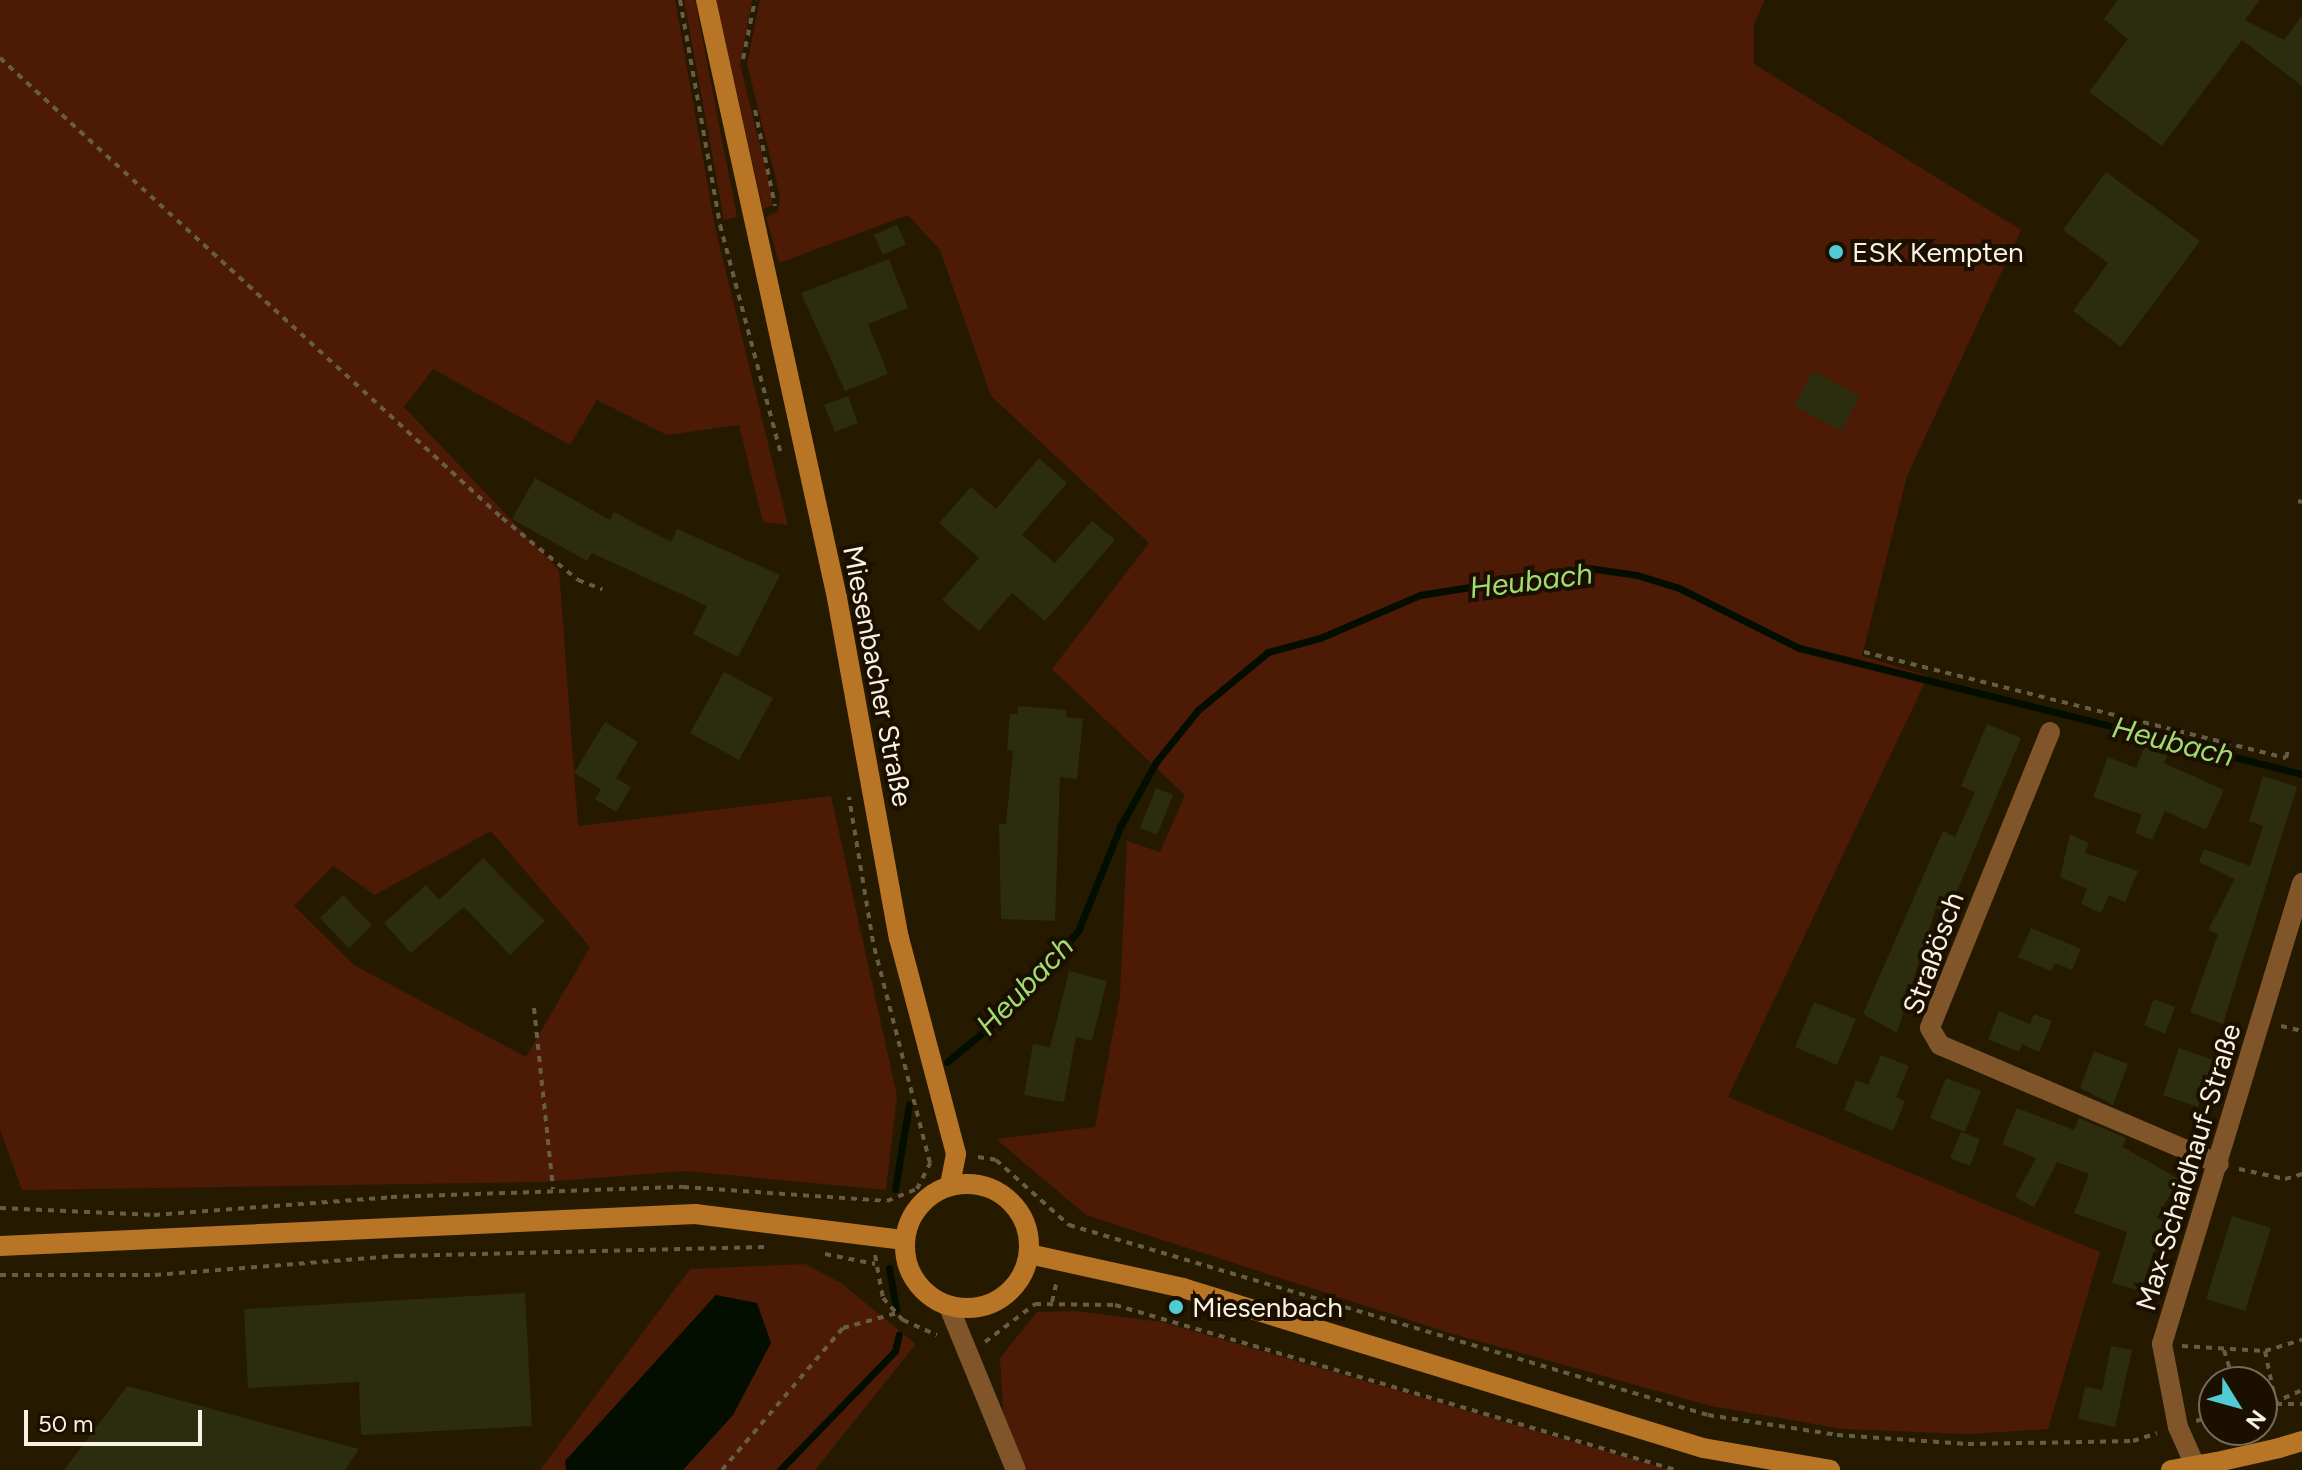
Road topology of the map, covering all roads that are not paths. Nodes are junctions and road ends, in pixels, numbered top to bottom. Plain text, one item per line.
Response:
1 (706, 0) edge
2 (2050, 732) dead end
3 (2302, 883) edge
4 (2219, 1164) junction
5 (950, 1185) junction
6 (904, 1240) junction
7 (0, 1246) edge
8 (1029, 1254) junction
9 (949, 1307) junction
10 (2302, 1441) edge
11 (2196, 1469) edge
12 (1016, 1470) edge
13 (1830, 1470) edge
14 (2171, 1470) edge

1 - 5 main road, Miesenbacher Straße
2 - 4 street, Straßösch
3 - 4 street, Max-Schaidhauf-Straße
4 - 11 street, Max-Schaidhauf-Straße
5 - 6 main road
5 - 8 main road
6 - 7 main road
6 - 9 main road
8 - 9 main road
8 - 13 main road
9 - 12 street
10 - 11 main road, bridge
11 - 14 main road

